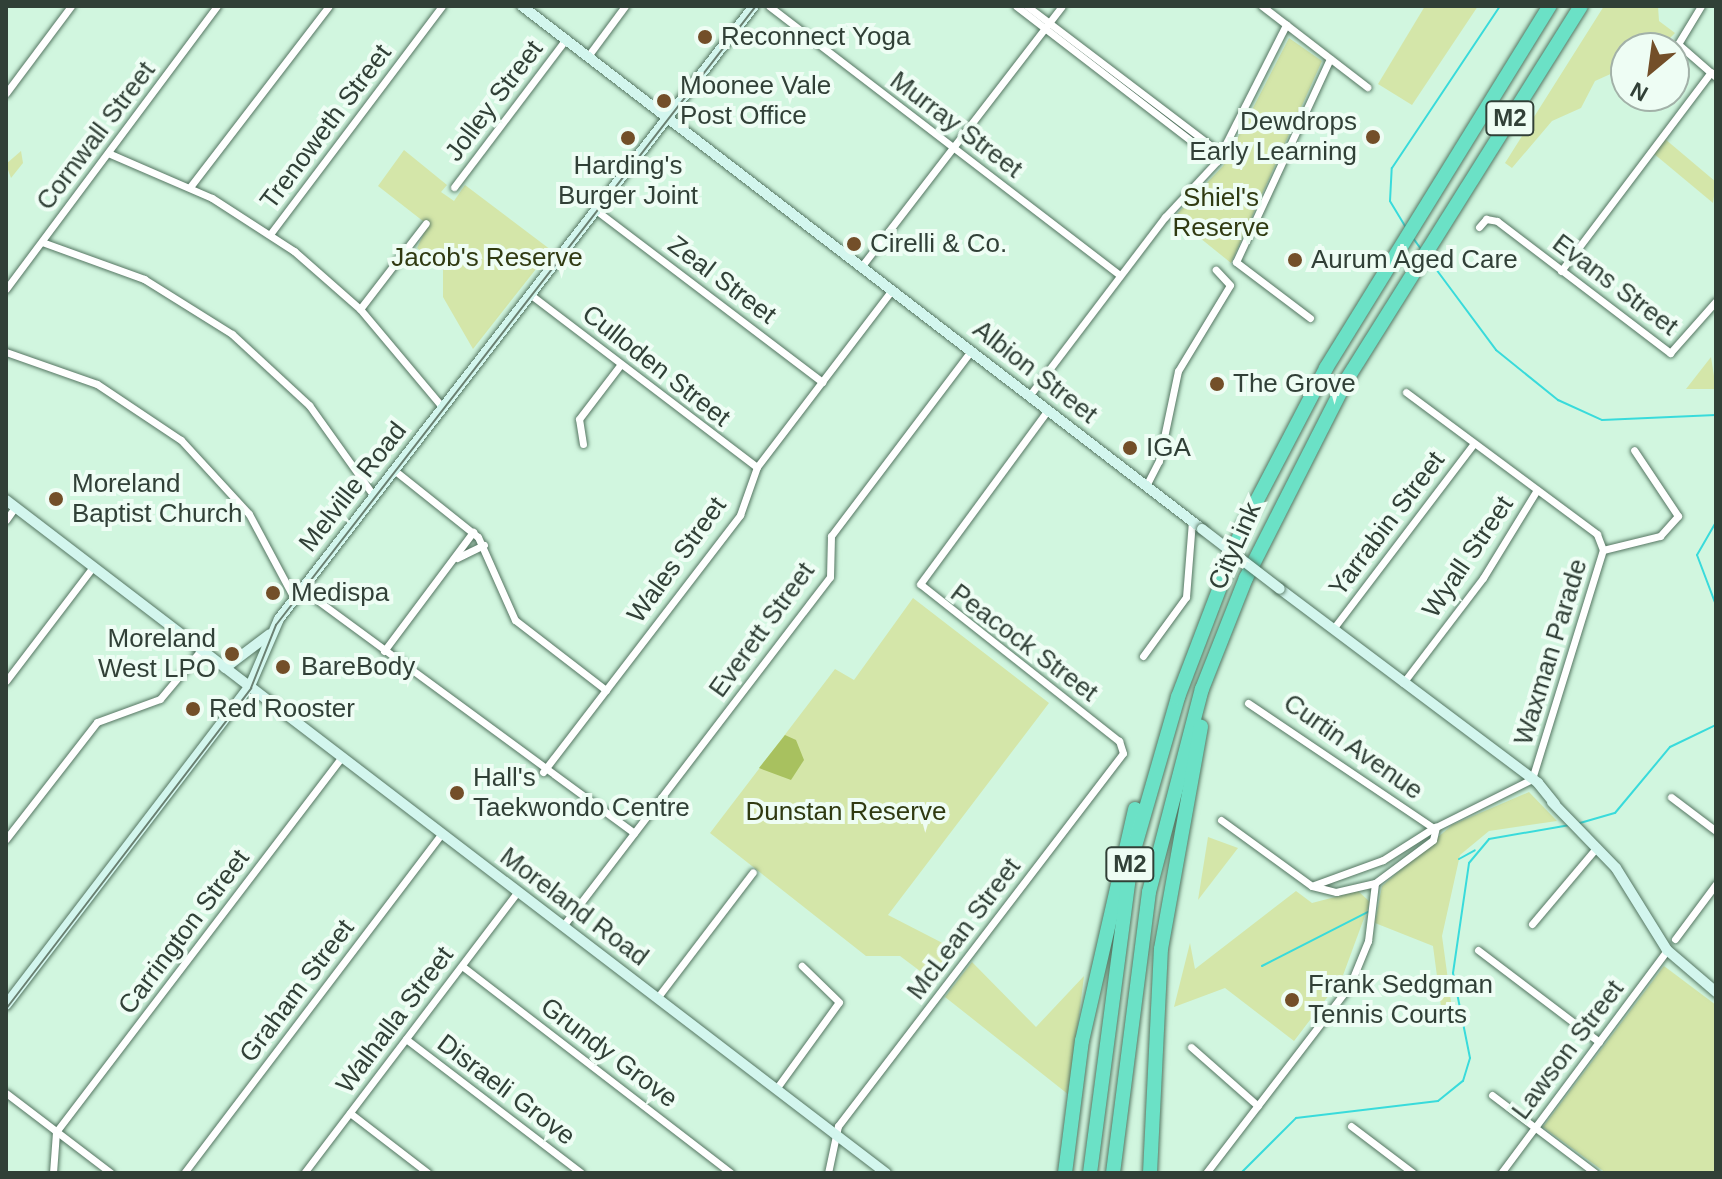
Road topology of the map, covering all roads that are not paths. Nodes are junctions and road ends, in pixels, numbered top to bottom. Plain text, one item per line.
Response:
1 (71, 6) edge
2 (217, 6) edge
3 (329, 6) edge
4 (442, 6) edge
5 (522, 6) edge
6 (625, 6) edge
7 (754, 6) edge
8 (769, 6) edge
9 (1016, 6) edge
10 (1027, 6) edge
11 (1062, 6) edge
12 (1262, 6) edge
13 (1550, 6) edge
14 (1581, 6) edge
15 (1701, 6) edge
16 (1286, 25) junction
17 (1047, 26) junction
18 (566, 39) junction
19 (588, 56) junction
20 (1330, 59) junction
21 (1713, 74) edge
22 (1367, 87) dead end
23 (6, 93) edge
24 (669, 119) junction
25 (954, 148) junction
26 (108, 153) junction
27 (1219, 157) junction
28 (190, 187) junction
29 (454, 187) dead end
30 (597, 211) junction
31 (426, 223) dead end
32 (1479, 227) dead end
33 (271, 233) junction
34 (42, 242) junction
35 (861, 267) junction
36 (1216, 270) dead end
37 (1561, 271) junction
38 (1120, 275) junction
39 (6, 289) edge
40 (892, 290) junction
41 (531, 295) junction
42 (1716, 301) edge
43 (360, 309) junction
44 (1310, 318) dead end
45 (971, 351) junction
46 (6, 352) edge
47 (621, 364) junction
48 (822, 382) junction
49 (1406, 392) dead end
50 (1029, 396) junction
51 (443, 408) junction
52 (1048, 410) junction
53 (1474, 443) junction
54 (583, 444) dead end
55 (1634, 450) dead end
56 (757, 467) junction
57 (394, 470) junction
58 (1146, 486) junction
59 (1537, 490) junction
60 (374, 496) junction
61 (11, 504) edge
62 (6, 520) edge
63 (1192, 521) junction
64 (473, 532) junction
65 (484, 545) junction
66 (1603, 550) junction
67 (454, 559) junction
68 (93, 567) junction
69 (302, 589) junction
70 (294, 598) junction
71 (1333, 629) junction
72 (270, 634) junction
73 (1224, 634) junction
74 (201, 650) junction
75 (384, 651) junction
76 (1143, 656) dead end
77 (225, 668) junction
78 (6, 681) edge
79 (1403, 683) junction
80 (250, 686) junction
81 (606, 690) junction
82 (1178, 697) junction
83 (1248, 703) dead end
84 (1124, 748) joint
85 (342, 757) junction
86 (543, 772) junction
87 (1530, 781) junction
88 (1671, 797) dead end
89 (1221, 820) dead end
90 (1434, 827) junction
91 (1716, 831) edge
92 (442, 833) junction
93 (634, 833) junction
94 (6, 839) edge
95 (1598, 847) junction
96 (753, 872) dead end
97 (1375, 883) junction
98 (1716, 884) edge
99 (1312, 886) junction
100 (518, 891) junction
101 (1532, 924) dead end
102 (563, 926) junction
103 (1675, 939) dead end
104 (1478, 950) dead end
105 (1667, 950) junction
106 (462, 966) junction
107 (802, 966) dead end
108 (1716, 992) edge
109 (657, 998) junction
110 (6, 1005) edge
111 (406, 1039) junction
112 (1599, 1042) junction
113 (1191, 1047) dead end
114 (776, 1089) junction
115 (6, 1093) edge
116 (1492, 1095) dead end
117 (1258, 1106) junction
118 (350, 1113) junction
119 (1351, 1126) dead end
120 (1535, 1127) junction
121 (56, 1132) junction
122 (834, 1133) junction
123 (53, 1173) edge
124 (111, 1173) edge
125 (184, 1173) edge
126 (304, 1173) edge
127 (428, 1173) edge
128 (581, 1173) edge
129 (731, 1173) edge
130 (828, 1173) edge
131 (886, 1173) edge
132 (1065, 1173) edge
133 (1090, 1173) edge
134 (1113, 1173) edge
135 (1150, 1173) edge
136 (1206, 1173) edge
137 (1413, 1173) edge
138 (1501, 1173) edge
139 (1595, 1173) edge

1 - 23 street
2 - 26 street, Cornwall Street
3 - 28 street
4 - 33 street, Trenoweth Street
5 - 18 main road, Albion Street
6 - 19 street
7 - 24 main road, Melville Road
8 - 25 street, Murray Street
9 - 17 street
10 - 17 street
11 - 17 street
12 - 16 street
13 - 82 highway, CityLink / M2
14 - 73 highway, CityLink / M2
15 - 21 street
16 - 20 street
16 - 27 street
17 - 25 street
17 - 27 street
18 - 19 main road, Albion Street
18 - 29 street, Jolley Street
19 - 24 main road, Albion Street
20 - 22 street
20 - 44 street
21 - 37 street
24 - 30 main road, Melville Road
24 - 35 main road, Albion Street
25 - 35 street
25 - 38 street, Murray Street
26 - 28 street
26 - 34 street, Cornwall Street
27 - 38 street
28 - 33 street
30 - 41 main road, Melville Road
30 - 48 street, Zeal Street
31 - 43 street
32 - 37 street, Evans Street
33 - 43 street
34 - 39 street, Cornwall Street
34 - 60 street
35 - 40 main road, Albion Street
36 - 58 street
37 - 42 street, Evans Street
38 - 50 street
40 - 45 main road, Albion Street
40 - 48 street, Wales Street
41 - 47 street, Culloden Street
41 - 51 main road, Melville Road
43 - 51 street
45 - 50 main road, Albion Street
45 - 93 street, Everett Street
46 - 70 street
47 - 54 street
47 - 56 street, Culloden Street
48 - 56 street, Wales Street
49 - 53 street, Waxman Parade
50 - 52 main road, Albion Street
51 - 57 main road, Melville Road
52 - 58 main road, Albion Street
52 - 84 street, Peacock Street
53 - 59 street, Waxman Parade
53 - 71 street, Yarrabin Street
55 - 66 street
56 - 81 street, Wales Street
57 - 60 main road, Melville Road
57 - 64 street
58 - 63 main road, Albion Street
59 - 66 street, Waxman Parade
59 - 79 street, Wyall Street
60 - 69 main road, Melville Road
61 - 62 street
61 - 68 main road, Moreland Road
63 - 71 main road, Albion Street, bridge
63 - 76 street
64 - 65 street
64 - 67 street
65 - 67 street
65 - 81 street
66 - 87 street, Waxman Parade
67 - 75 street
68 - 74 main road, Moreland Road
68 - 78 street
69 - 70 main road, Melville Road
69 - 75 street
70 - 72 main road, Melville Road
71 - 79 main road, Albion Street
72 - 77 main road
72 - 80 main road, Melville Road
73 - 134 highway, CityLink / M2
73 - 135 highway
74 - 77 main road, Moreland Road
74 - 94 street
75 - 86 street
77 - 80 main road, Moreland Road
79 - 87 main road, Albion Street
80 - 85 main road, Moreland Road
80 - 110 main road, Melville Road
81 - 86 street, Wales Street
82 - 132 highway
82 - 133 highway, CityLink / M2
83 - 90 street, Curtin Avenue
84 - 122 street, McLean Street
85 - 92 main road, Moreland Road
85 - 121 street, Carrington Street
86 - 93 street
87 - 90 street
87 - 95 main road, Albion Street
88 - 91 street
89 - 99 street
90 - 97 street
90 - 99 street
92 - 100 main road, Moreland Road
92 - 125 street, Graham Street
93 - 102 street, Everett Street
95 - 101 street
95 - 105 main road, Albion Street
96 - 109 street
97 - 99 street
97 - 117 street
98 - 103 street
100 - 102 main road, Moreland Road
100 - 106 street, Walhalla Street
102 - 109 main road, Moreland Road
104 - 112 street
105 - 108 main road, Albion Street
105 - 112 street, Lawson Street
106 - 111 street, Walhalla Street
106 - 129 street, Grundy Grove
107 - 114 street
109 - 114 main road, Moreland Road
111 - 118 street, Walhalla Street
111 - 128 street, Disraeli Grove
112 - 120 street, Lawson Street
113 - 117 street
114 - 122 main road, Moreland Road
115 - 121 street
116 - 120 street
117 - 136 street
118 - 126 street, Walhalla Street
118 - 127 street
119 - 137 street
120 - 138 street, Lawson Street
120 - 139 street
121 - 123 street
121 - 124 street
122 - 130 street
122 - 131 main road, Moreland Road

